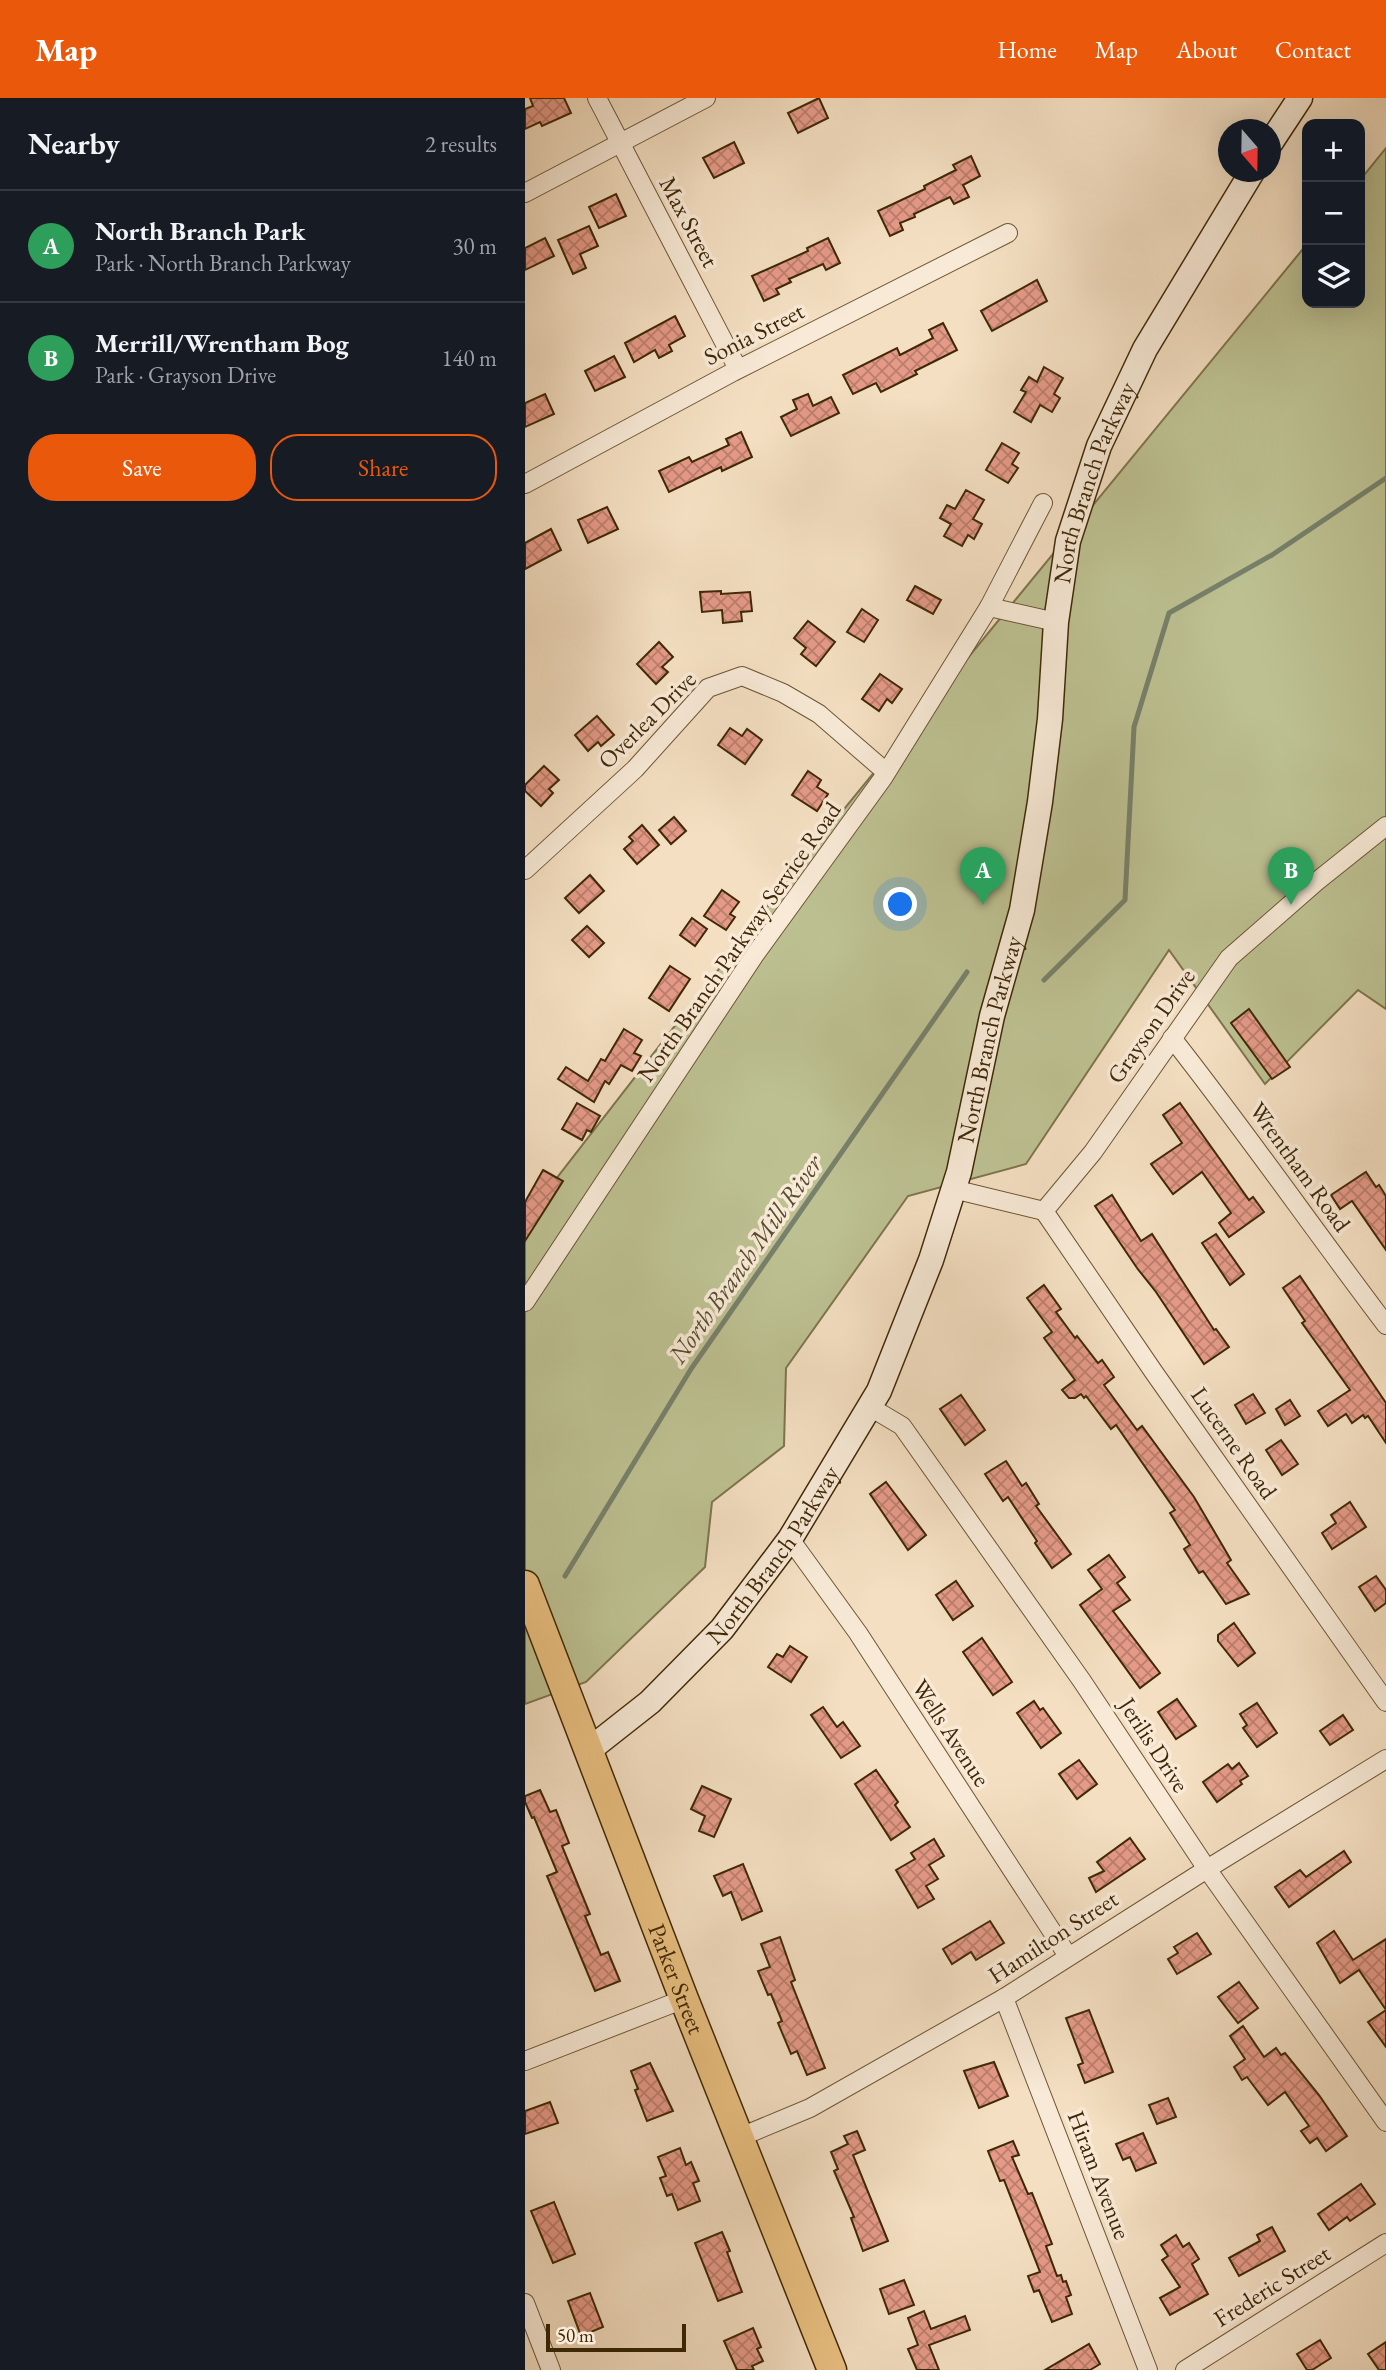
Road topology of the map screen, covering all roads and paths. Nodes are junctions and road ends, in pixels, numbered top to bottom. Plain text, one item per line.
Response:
1 (597, 98) edge
2 (706, 98) edge
3 (1300, 98) edge
4 (1281, 127) edge
5 (620, 143) junction
6 (1246, 182) edge
7 (525, 193) edge
8 (1008, 233) dead end
9 (738, 369) junction
10 (525, 484) edge
11 (1043, 503) dead end
12 (989, 607) junction
13 (1056, 622) junction
14 (886, 772) junction
15 (1386, 826) edge
16 (525, 870) edge
17 (1172, 1038) junction
18 (953, 1189) junction
19 (1044, 1211) junction
20 (525, 1302) edge
21 (1386, 1325) edge
22 (870, 1407) junction
23 (790, 1539) junction
24 (525, 1585) edge
25 (1386, 1702) edge
26 (589, 1750) junction
27 (1386, 1759) edge
28 (1206, 1869) junction
29 (1068, 1956) junction
30 (1004, 1998) junction
31 (684, 1999) junction
32 (525, 2061) edge
33 (1386, 2122) edge
34 (738, 2138) junction
35 (1386, 2243) edge
36 (525, 2303) edge
37 (551, 2370) edge
38 (832, 2370) edge
39 (1148, 2370) edge
40 (1185, 2370) edge

1 - 5 street, Max Street
2 - 5 street
3 - 4 street
5 - 7 street
5 - 9 street, Max Street
6 - 13 street, North Branch Parkway
8 - 9 street, Sonia Street
9 - 10 street, Sonia Street
11 - 12 street, North Branch Parkway Service Road
12 - 13 street
12 - 14 street, North Branch Parkway Service Road
13 - 18 street, North Branch Parkway
14 - 16 street, Overlea Drive
14 - 20 street, North Branch Parkway Service Road
15 - 17 street, Grayson Drive
17 - 19 street, Grayson Drive
17 - 21 street, Wrentham Road
18 - 19 street
18 - 22 street, North Branch Parkway
19 - 25 street, Lucerne Road
22 - 23 street, North Branch Parkway
22 - 28 street, Jerilis Drive
23 - 26 street, North Branch Parkway
23 - 29 street, Wells Avenue
24 - 26 main road, Parker Street
26 - 31 main road, Parker Street
27 - 28 street, Hamilton Street
28 - 29 street, Hamilton Street
28 - 33 street, Jerilis Drive
29 - 30 street, Hamilton Street
30 - 34 street, Hamilton Street
30 - 39 street, Hiram Avenue
31 - 32 street
31 - 34 main road, Parker Street
34 - 38 main road, Parker Street
35 - 40 street, Frederic Street
36 - 37 street

